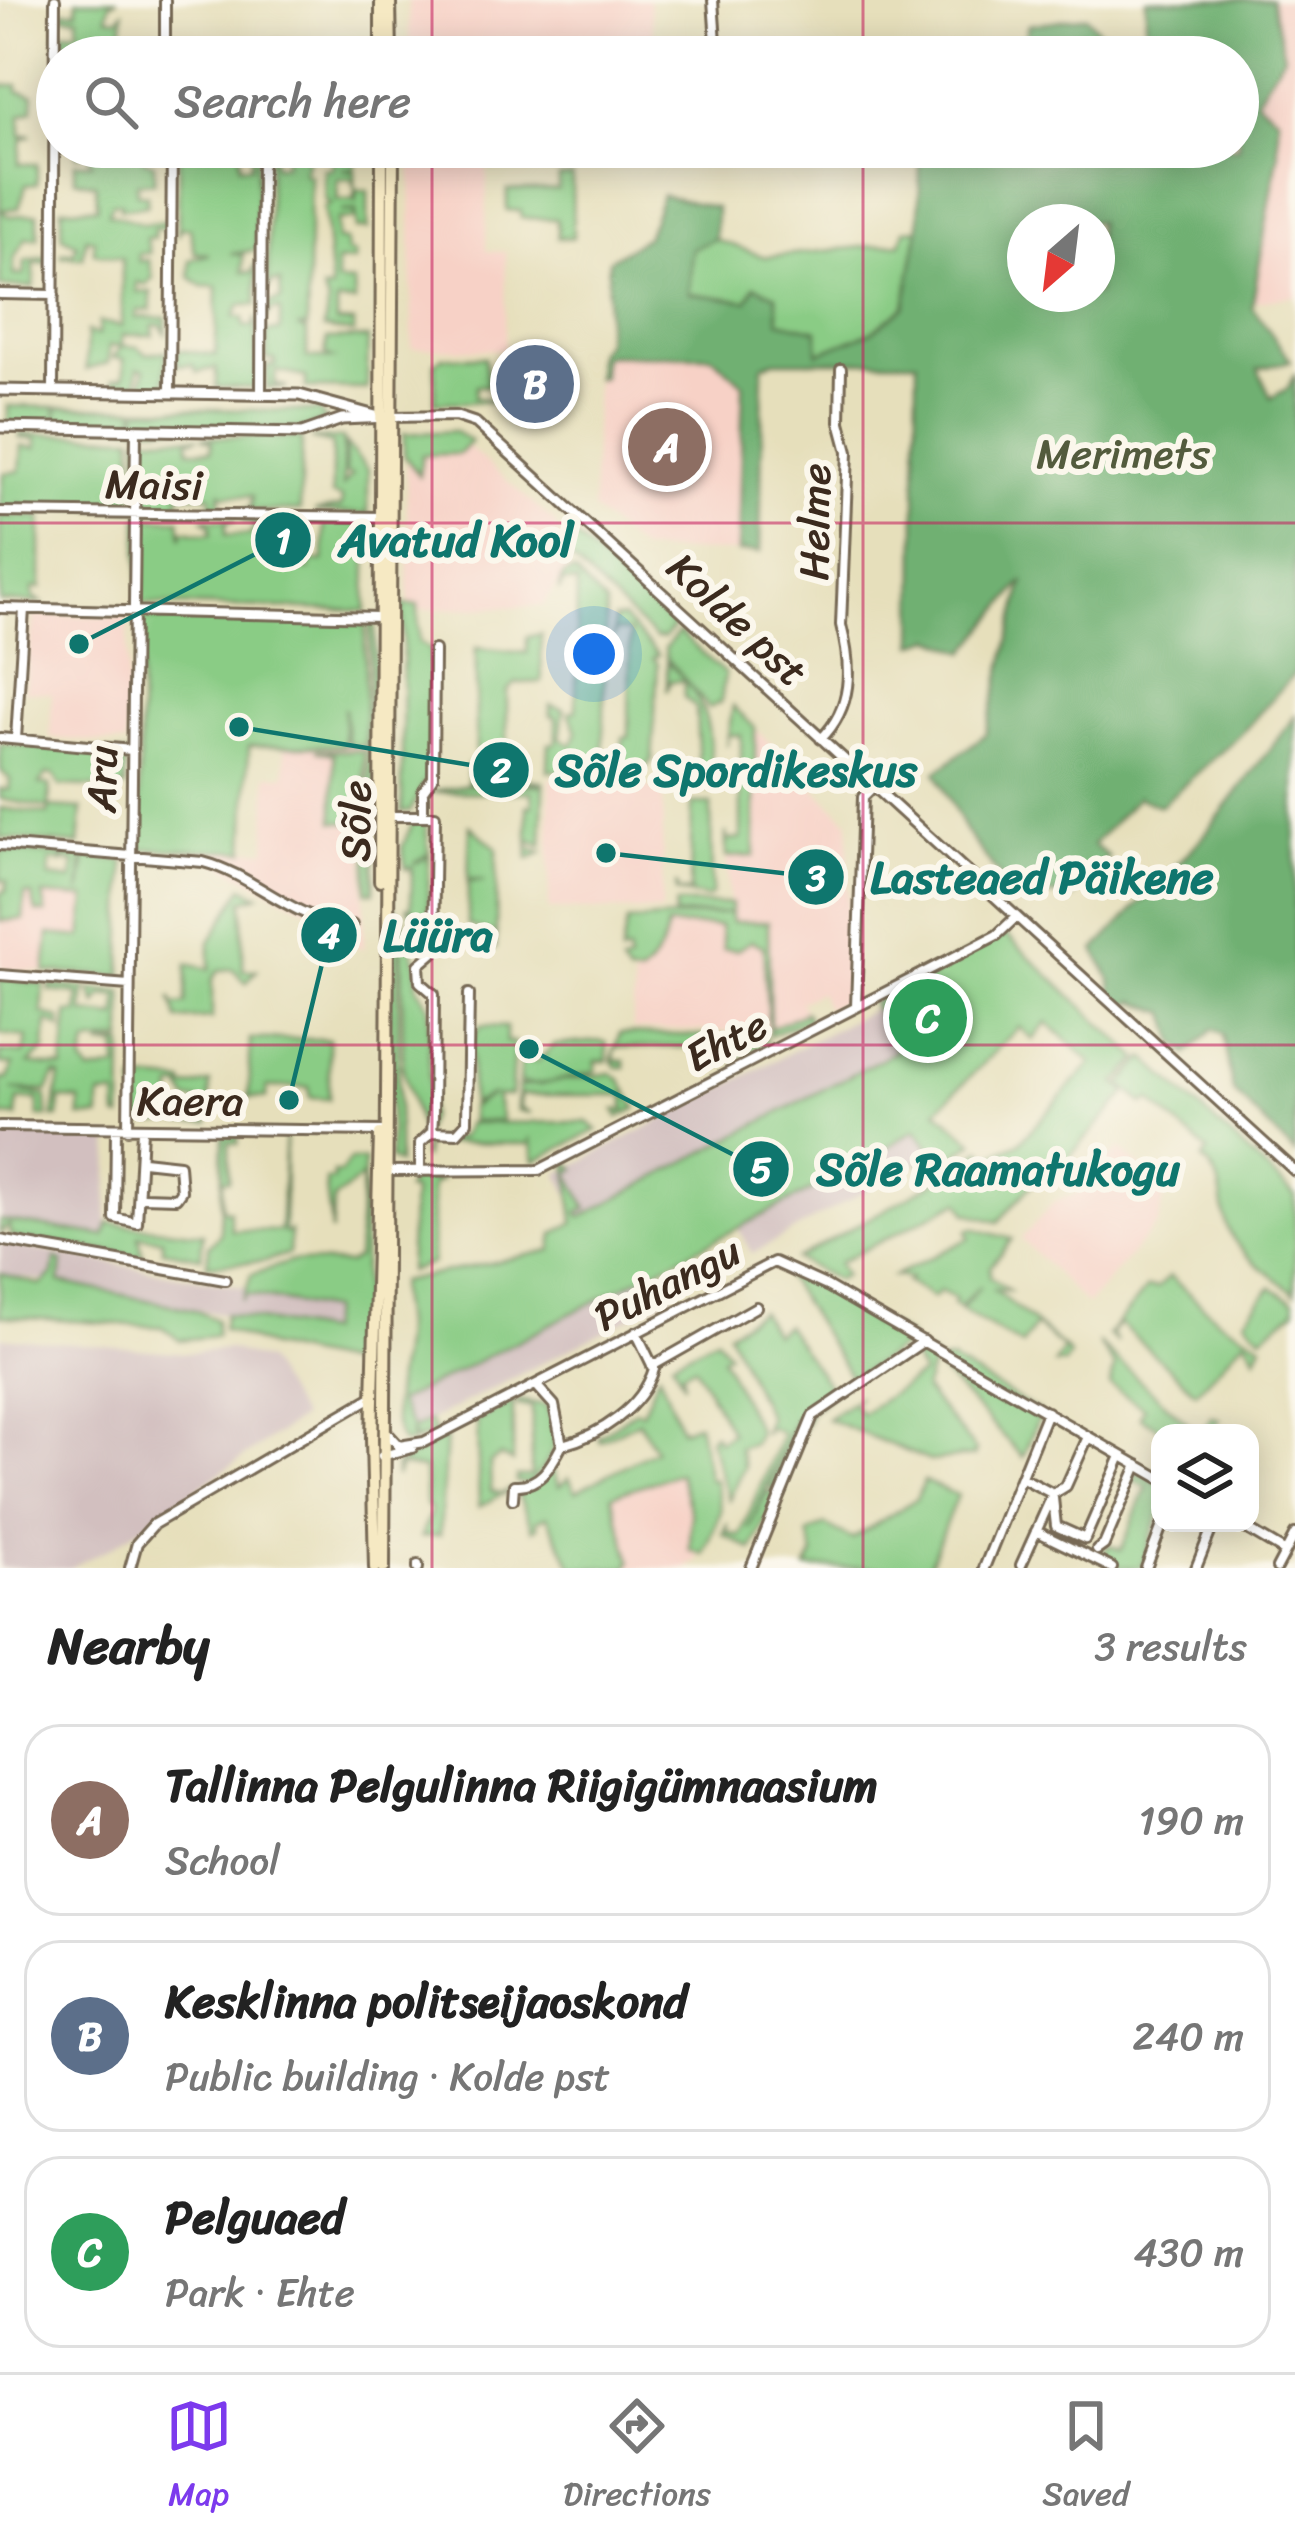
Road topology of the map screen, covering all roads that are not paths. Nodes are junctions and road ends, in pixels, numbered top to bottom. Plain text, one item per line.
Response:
1 (55, 0) edge
2 (165, 0) edge
3 (381, 0) edge
4 (390, 0) edge
5 (713, 0) edge
6 (55, 36) edge
7 (165, 36) edge
8 (381, 36) edge
9 (391, 36) edge
10 (716, 36) edge
11 (54, 168) edge
12 (172, 168) edge
13 (262, 168) edge
14 (382, 168) edge
15 (392, 168) edge
16 (0, 294) edge
17 (54, 295) junction
18 (841, 369) dead end
19 (0, 391) edge
20 (53, 391) junction
21 (170, 392) junction
22 (261, 394) junction
23 (331, 404) junction
24 (384, 417) junction
25 (329, 423) junction
26 (0, 428) edge
27 (136, 430) junction
28 (0, 512) edge
29 (135, 514) junction
30 (384, 516) junction
31 (0, 608) edge
32 (24, 608) junction
33 (133, 610) junction
34 (384, 617) junction
35 (434, 650) dead end
36 (0, 738) edge
37 (16, 739) junction
38 (821, 740) junction
39 (132, 750) junction
40 (873, 787) junction
41 (388, 816) junction
42 (423, 816) junction
43 (0, 845) edge
44 (130, 854) junction
45 (1016, 917) junction
46 (352, 925) dead end
47 (0, 975) edge
48 (129, 985) junction
49 (470, 994) dead end
50 (856, 1007) junction
51 (0, 1126) edge
52 (116, 1129) junction
53 (128, 1129) junction
54 (142, 1130) junction
55 (383, 1131) junction
56 (432, 1132) junction
57 (142, 1161) junction
58 (382, 1171) junction
59 (1295, 1171) edge
60 (420, 1172) junction
61 (142, 1197) junction
62 (0, 1240) edge
63 (225, 1280) dead end
64 (756, 1306) dead end
65 (636, 1333) junction
66 (925, 1341) junction
67 (652, 1366) junction
68 (536, 1384) junction
69 (373, 1397) junction
70 (388, 1398) junction
71 (1047, 1412) junction
72 (388, 1434) junction
73 (1088, 1437) junction
74 (424, 1442) junction
75 (562, 1445) junction
76 (372, 1448) junction
77 (1121, 1456) junction
78 (391, 1458) junction
79 (1138, 1465) junction
80 (1151, 1473) edge
81 (1021, 1477) junction
82 (1053, 1496) junction
83 (513, 1499) dead end
84 (1036, 1531) junction
85 (1160, 1532) edge
86 (1210, 1532) edge
87 (1252, 1532) edge
88 (1295, 1534) edge
89 (1097, 1550) dead end
90 (1284, 1551) junction
91 (1022, 1564) dead end
92 (1097, 1565) edge
93 (130, 1568) edge
94 (379, 1568) edge
95 (751, 1568) edge
96 (984, 1568) edge
97 (1112, 1568) edge
98 (1146, 1568) edge
99 (1196, 1568) edge
100 (1277, 1568) edge

1 - 6 street
2 - 7 street
3 - 8 main road
4 - 9 main road
5 - 10 street
11 - 17 street
12 - 21 street
13 - 22 street
14 - 24 main road, Sõle
15 - 24 main road, Sõle
16 - 17 street
17 - 20 street
18 - 38 street, Helme
19 - 20 street, Kolde pst
20 - 21 street, Kolde pst
21 - 22 street, Kolde pst
22 - 23 street, Kolde pst
23 - 24 street, Kolde pst
23 - 25 street
24 - 25 street, Kolde pst
24 - 30 main road, Sõle
24 - 38 street, Kolde pst
25 - 27 street, Kolde pst
26 - 27 street, Kolde pst
27 - 29 street, Aru
28 - 29 street, Maisi
29 - 30 street, Maisi
29 - 33 street, Aru
30 - 34 main road, Sõle
31 - 32 street
32 - 33 street
32 - 37 street
33 - 34 street
33 - 39 street, Aru
34 - 41 main road, Sõle
34 - 55 main road, Sõle
35 - 42 street
36 - 37 street
37 - 39 street
38 - 40 street, Kolde pst
39 - 44 street, Aru
40 - 45 street, Kolde pst
40 - 50 street
41 - 42 street
41 - 55 main road, Sõle
42 - 56 street
43 - 44 street
44 - 46 street
44 - 48 street, Aru
45 - 50 street, Ehte
45 - 59 street, Kolde pst
47 - 48 street
48 - 53 street, Aru
49 - 56 street
50 - 60 street, Ehte
51 - 52 street, Kaera
52 - 53 street, Kaera
52 - 61 street
53 - 54 street, Kaera
54 - 55 street, Kaera
54 - 57 street
55 - 58 main road, Sõle
56 - 60 street
57 - 61 street
57 - 61 street
58 - 60 street, Ehte
58 - 69 main road, Sõle
58 - 70 main road, Sõle
62 - 63 street
64 - 67 street
65 - 66 street, Puhangu
65 - 67 street
65 - 68 street, Puhangu
66 - 71 street, Puhangu
66 - 95 street
67 - 75 street
68 - 74 street, Puhangu
68 - 75 street
69 - 70 street
69 - 76 main road, Sõle
69 - 93 street
70 - 72 main road, Sõle
71 - 73 street, Puhangu
71 - 81 street
72 - 74 street
72 - 78 main road, Sõle
73 - 77 street, Puhangu
73 - 82 street
74 - 78 street
75 - 83 street
76 - 78 street
76 - 94 main road, Sõle
77 - 79 street, Puhangu
77 - 82 street
78 - 94 main road, Sõle
79 - 80 street, Puhangu
79 - 89 street
81 - 82 street
81 - 96 street
82 - 84 street
84 - 91 street
84 - 92 street
85 - 98 street
86 - 99 street
87 - 90 street
88 - 90 street
90 - 100 street
92 - 97 street

